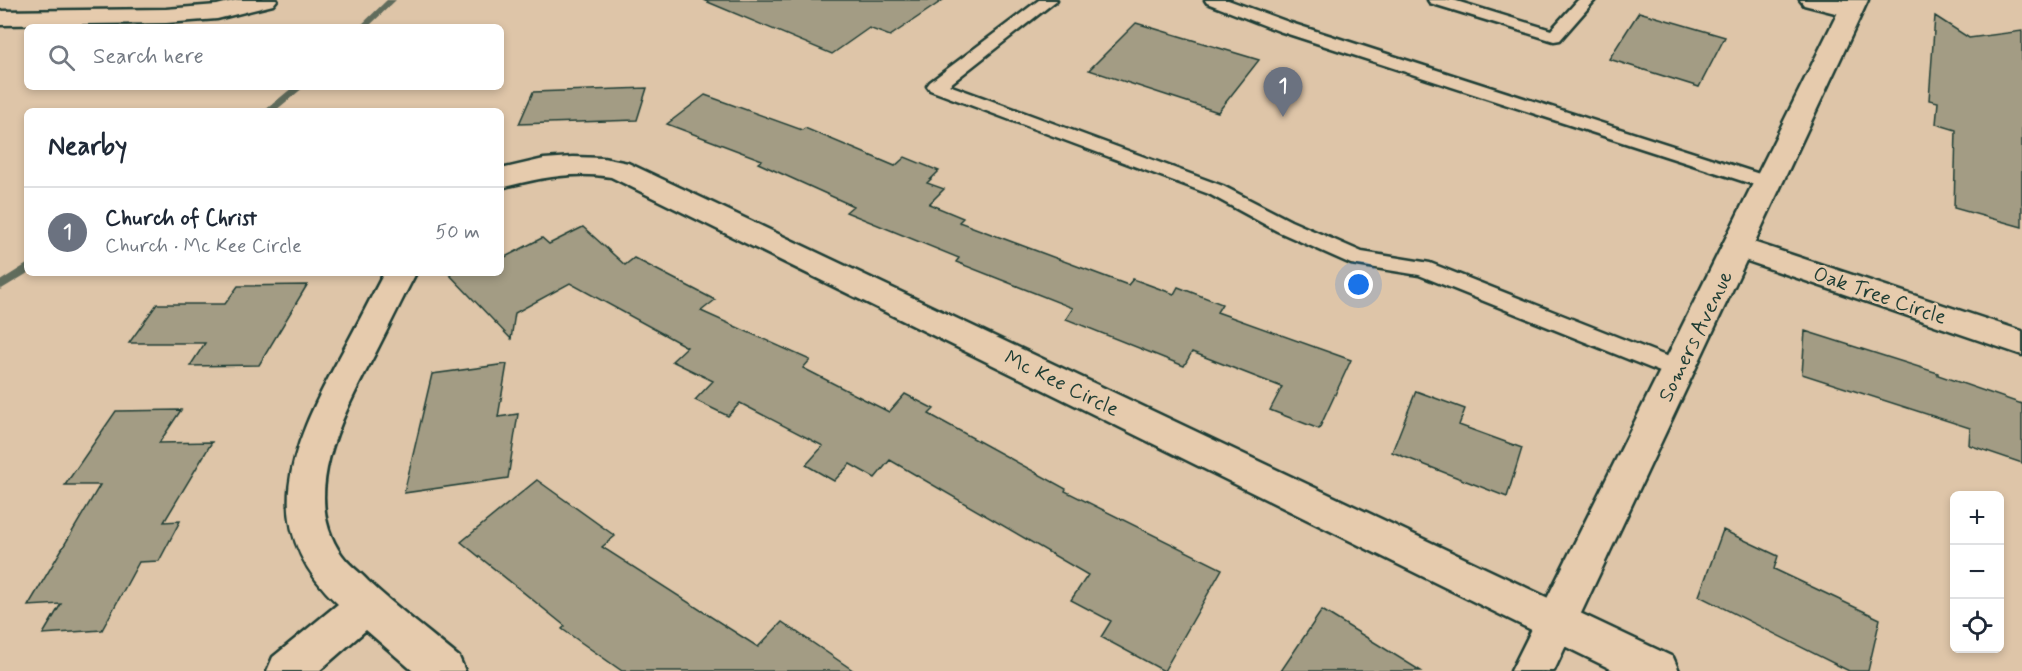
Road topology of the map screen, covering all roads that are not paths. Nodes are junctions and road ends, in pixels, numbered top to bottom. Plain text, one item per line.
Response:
1 (265, 0) edge
2 (1049, 0) edge
3 (1213, 0) edge
4 (1436, 0) edge
5 (1587, 0) edge
6 (1812, 0) edge
7 (1854, 5) edge
8 (0, 18) edge
9 (504, 178) edge
10 (1768, 183) junction
11 (1738, 247) junction
12 (398, 276) edge
13 (2022, 343) edge
14 (1678, 370) junction
15 (366, 605) junction
16 (1556, 622) junction
17 (288, 671) edge
18 (444, 671) edge
19 (1532, 671) edge
20 (1658, 671) edge

1 - 8 street
2 - 14 lane
3 - 10 lane
4 - 5 lane
6 - 7 street
7 - 10 street, Somers Avenue
9 - 16 street, Mc Kee Circle
10 - 11 street, Somers Avenue
11 - 13 street, Oak Tree Circle
11 - 14 street, Somers Avenue
12 - 15 street
14 - 16 street, Somers Avenue
15 - 17 street
15 - 18 street
16 - 19 street, Somers Avenue
16 - 20 street, Mc Kee Circle

